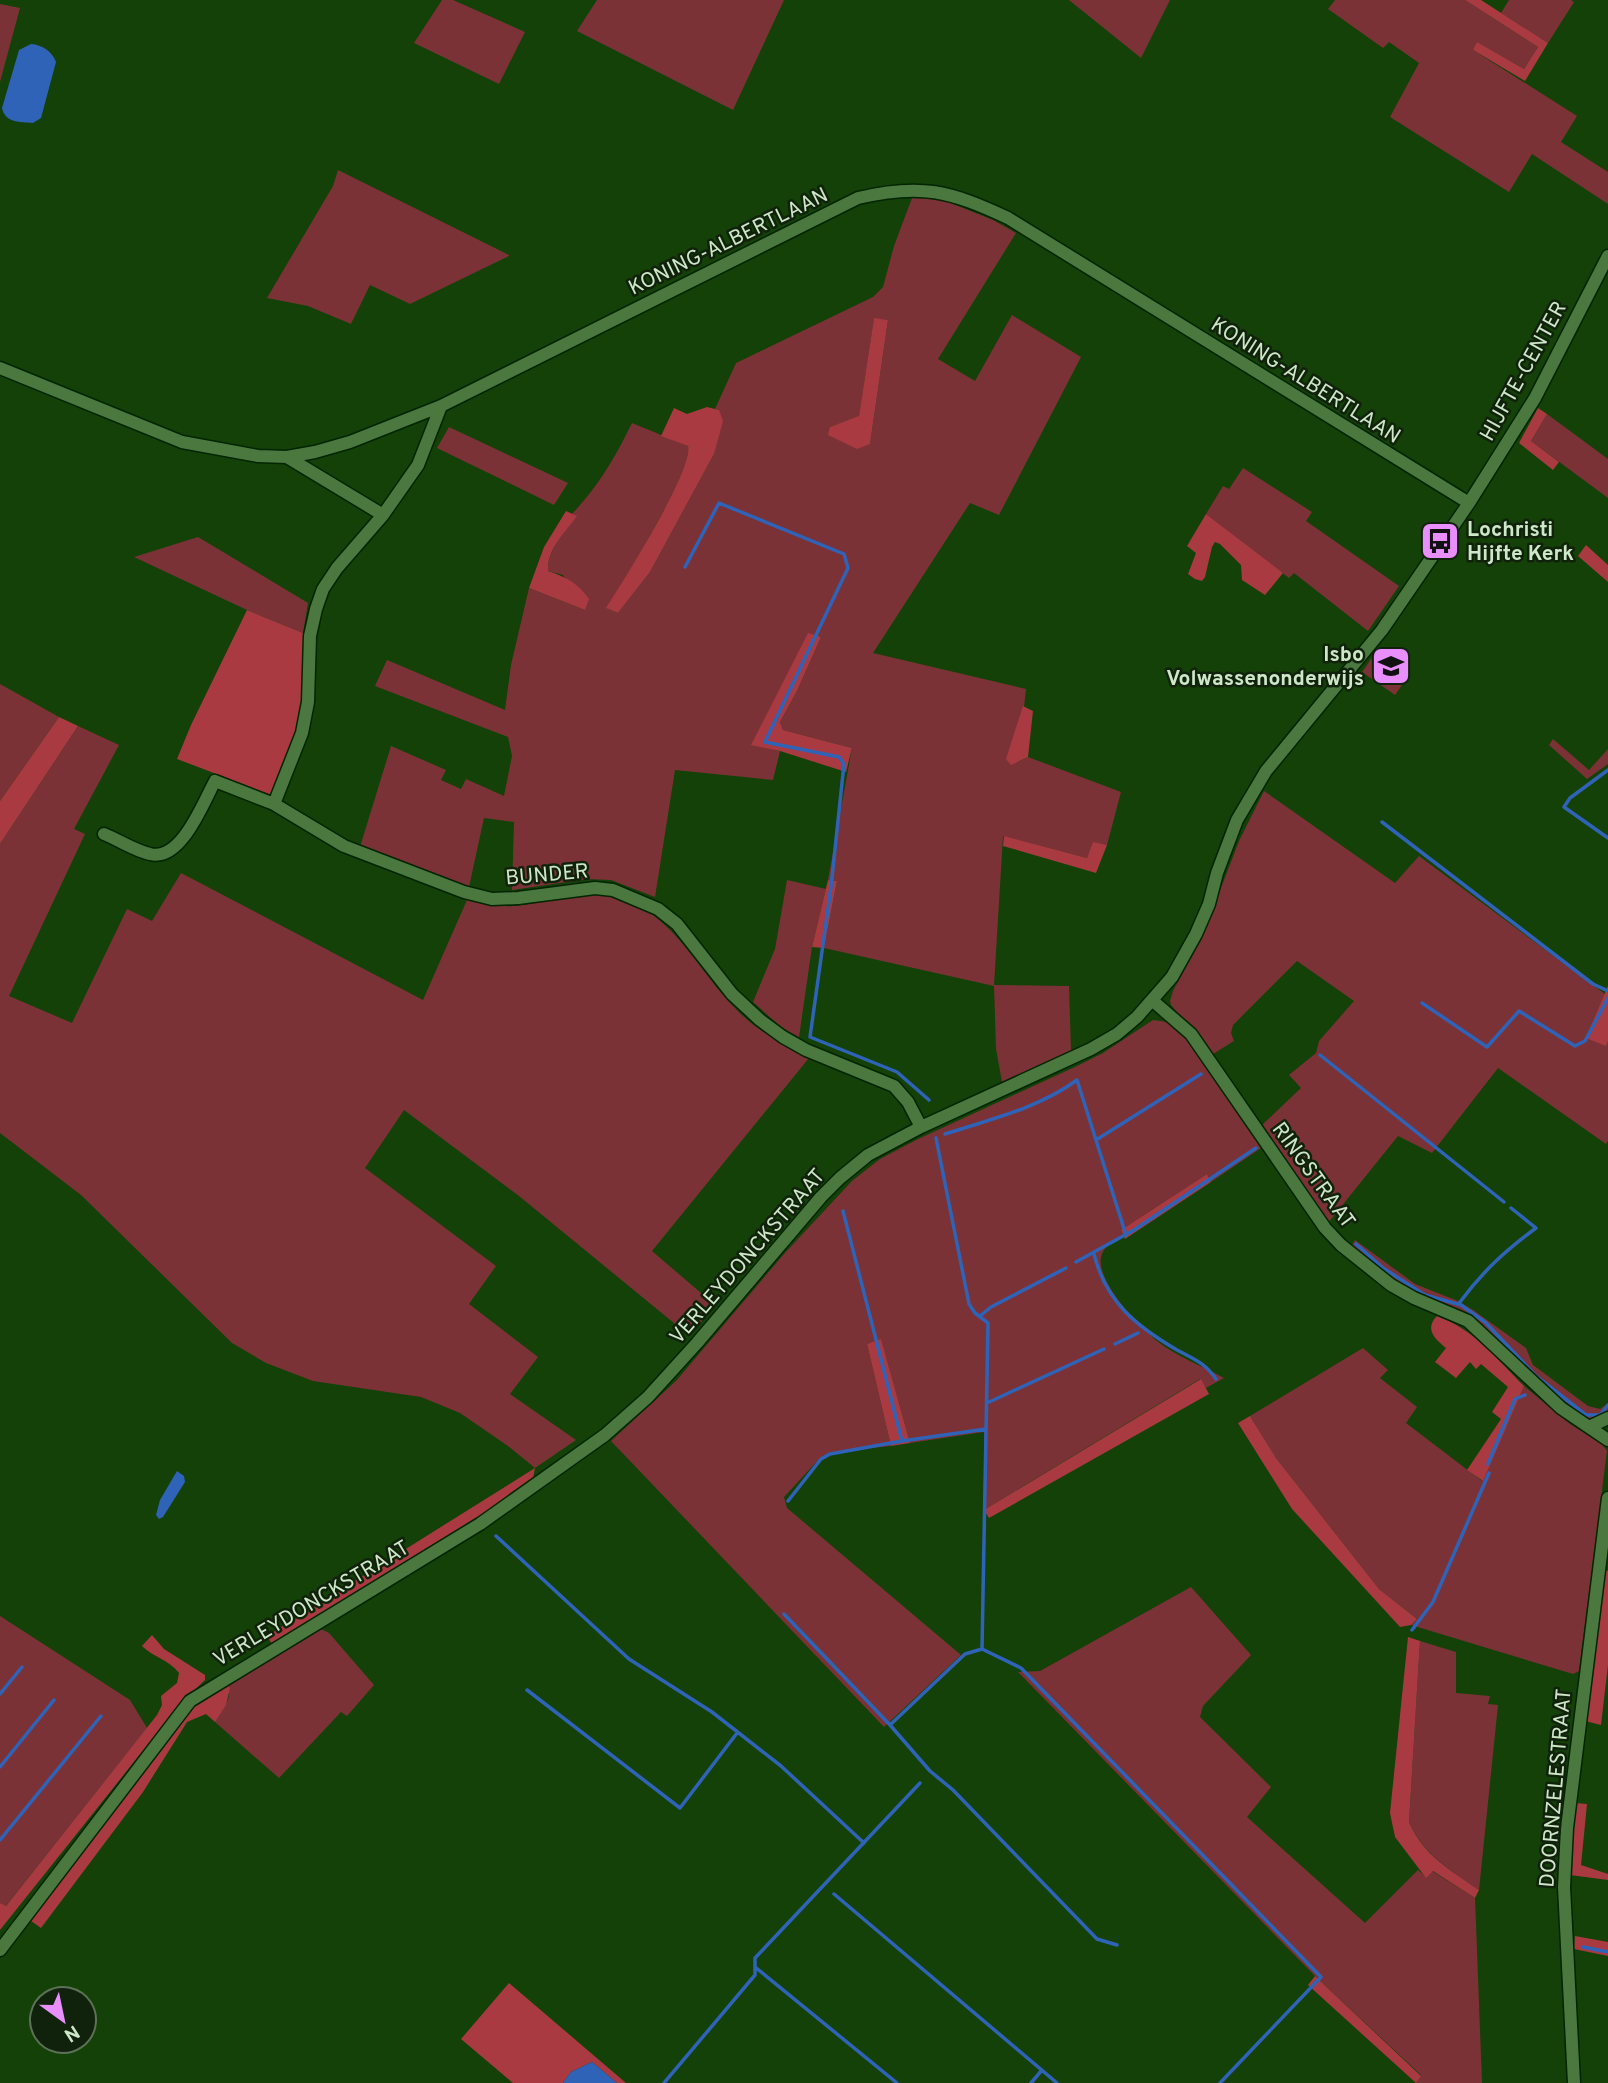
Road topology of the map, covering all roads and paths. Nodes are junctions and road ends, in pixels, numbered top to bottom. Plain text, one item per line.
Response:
1 (1608, 256) edge
2 (0, 368) edge
3 (441, 406) junction
4 (287, 457) junction
5 (1469, 503) junction
6 (383, 515) junction
7 (274, 804) junction
8 (104, 834) dead end
9 (1153, 1001) junction
10 (921, 1127) junction
11 (1608, 1418) edge
12 (1589, 1427) junction
13 (1608, 1440) edge
14 (1608, 1498) edge
15 (0, 1950) edge
16 (1574, 2083) edge

1 - 5 street, HIJFTE-CENTER
2 - 4 street, KONING-ALBERTLAAN
3 - 4 street, KONING-ALBERTLAAN
3 - 5 street, KONING-ALBERTLAAN
3 - 6 street
4 - 6 street
5 - 9 street, VERLEYDONCKSTRAAT
6 - 7 street
7 - 8 street, BUNDER
7 - 10 street, BUNDER
9 - 10 street, VERLEYDONCKSTRAAT
9 - 12 street, RINGSTRAAT
10 - 15 street, VERLEYDONCKSTRAAT
11 - 12 street
12 - 13 street, RINGSTRAAT
14 - 16 street, DOORNZELESTRAAT

